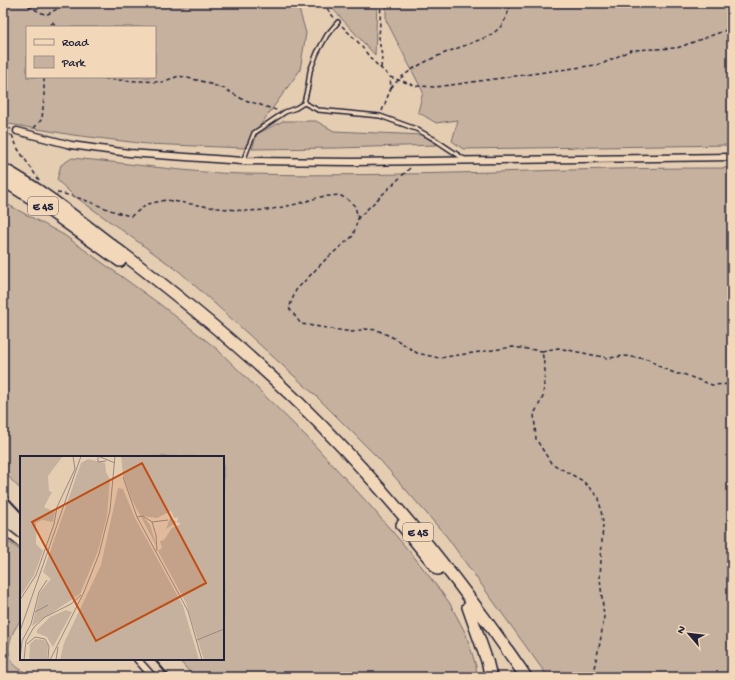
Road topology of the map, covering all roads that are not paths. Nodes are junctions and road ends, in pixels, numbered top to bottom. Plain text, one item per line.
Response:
1 (338, 22) road end
2 (304, 103) junction
3 (14, 133) road end
4 (732, 157) edge
5 (465, 160) junction
6 (243, 161) junction
7 (3, 169) edge
8 (3, 180) edge
9 (3, 530) edge
10 (20, 543) edge
11 (468, 607) junction
12 (138, 660) edge
13 (153, 677) edge
14 (491, 677) edge
15 (519, 677) edge
16 (526, 677) edge

1 - 2 lane
2 - 5 lane
2 - 6 lane
3 - 6 street
4 - 5 street
5 - 6 street
7 - 16 highway, E 45
8 - 11 highway, E 45
9 - 10 street
11 - 14 highway
11 - 15 highway, E 45
12 - 13 street

